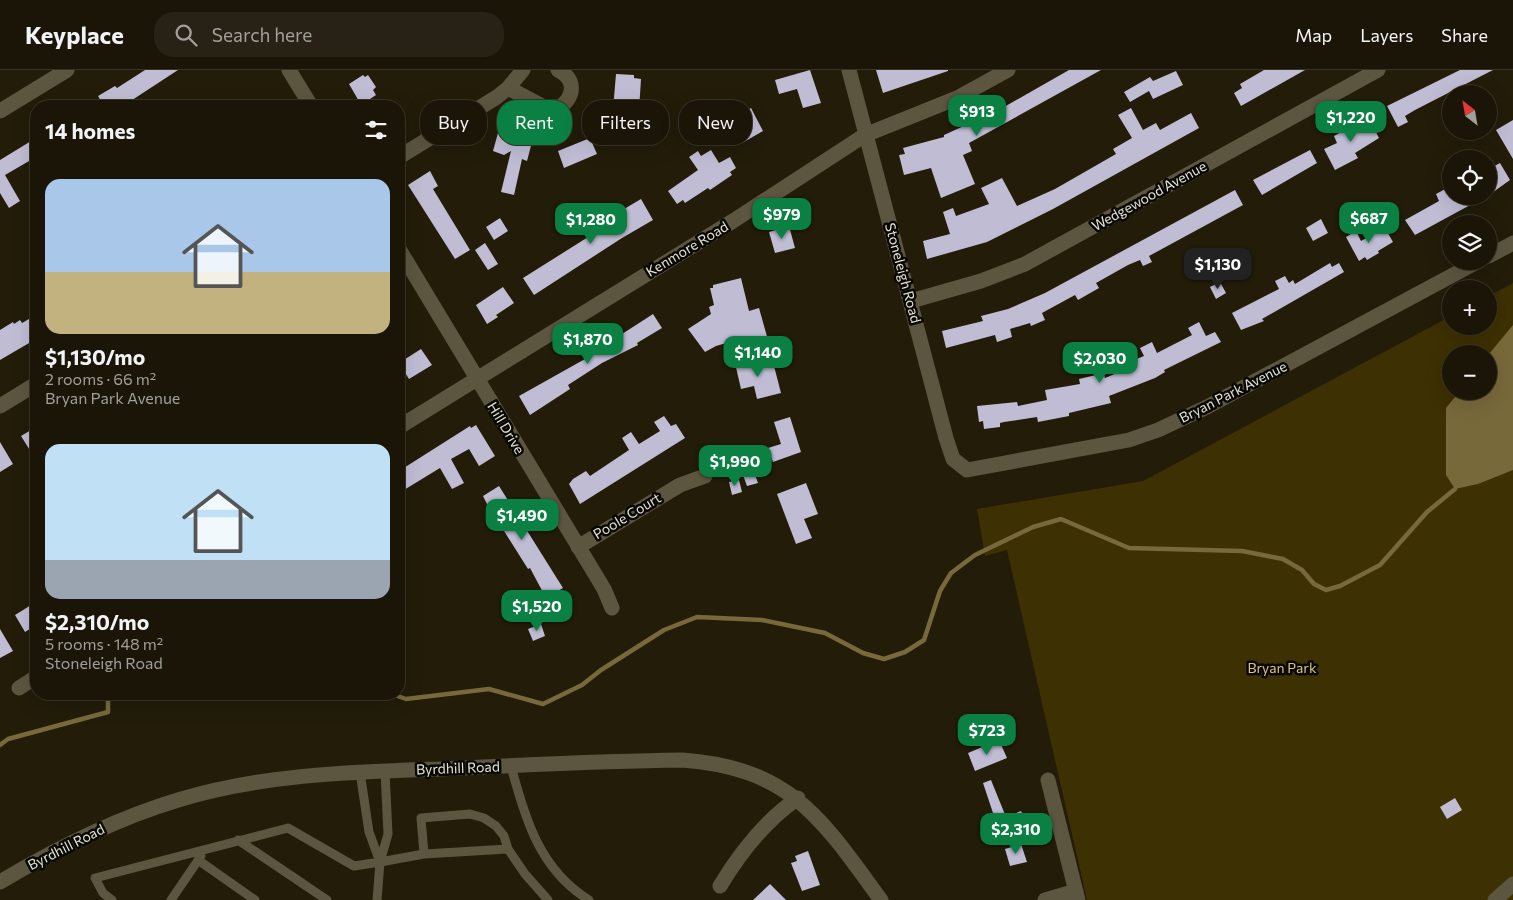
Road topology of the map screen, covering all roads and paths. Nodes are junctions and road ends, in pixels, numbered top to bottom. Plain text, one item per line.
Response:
1 (68, 70) edge
2 (288, 70) edge
3 (523, 70) edge
4 (558, 70) edge
5 (849, 70) edge
6 (1008, 70) edge
7 (1378, 70) edge
8 (508, 88) junction
9 (307, 100) edge
10 (0, 112) edge
11 (865, 135) junction
12 (405, 153) edge
13 (1513, 243) edge
14 (1497, 252) edge
15 (405, 259) edge
16 (1462, 270) edge
17 (911, 301) junction
18 (476, 380) junction
19 (30, 388) edge
20 (0, 406) edge
21 (405, 423) edge
22 (967, 470) joint
23 (705, 476) dead end
24 (578, 547) junction
25 (612, 608) dead end
26 (30, 680) edge
27 (19, 688) dead end
28 (511, 766) junction
29 (385, 771) junction
30 (360, 772) junction
31 (1048, 780) dead end
32 (798, 798) junction
33 (238, 840) junction
34 (508, 849) junction
35 (206, 850) junction
36 (424, 854) junction
37 (198, 860) junction
38 (380, 862) junction
39 (0, 882) edge
40 (1513, 884) edge
41 (720, 886) dead end
42 (1077, 896) edge
43 (112, 900) edge
44 (171, 900) edge
45 (254, 900) edge
46 (327, 900) edge
47 (377, 900) edge
48 (548, 900) edge
49 (590, 900) edge
50 (880, 900) edge
51 (1045, 900) edge
52 (1495, 900) edge

1 - 10 street
2 - 9 street
3 - 8 street
4 - 8 street
5 - 11 street, Stoneleigh Road
6 - 11 street, Kenmore Road
7 - 17 street, Wedgewood Avenue
8 - 12 street
11 - 17 street, Stoneleigh Road
11 - 18 street, Kenmore Road
13 - 14 street
15 - 18 street, Hill Drive
16 - 22 street, Bryan Park Avenue
17 - 22 street, Stoneleigh Road
18 - 21 street, Kenmore Road
18 - 24 street, Hill Drive
19 - 20 street
23 - 24 street, Poole Court
24 - 25 street, Hill Drive
26 - 27 street
28 - 29 street, Byrdhill Road
28 - 32 street, Byrdhill Road
28 - 49 lane
29 - 30 street, Byrdhill Road
29 - 38 lane
30 - 38 lane
30 - 39 street, Byrdhill Road
31 - 42 street
32 - 41 street
32 - 50 street, Byrdhill Road
33 - 35 lane
33 - 38 lane
33 - 46 lane
34 - 36 lane
34 - 36 lane
34 - 48 lane
35 - 37 lane
35 - 43 lane
36 - 38 lane
37 - 44 lane
37 - 45 lane
38 - 47 lane
40 - 52 street
42 - 51 street

